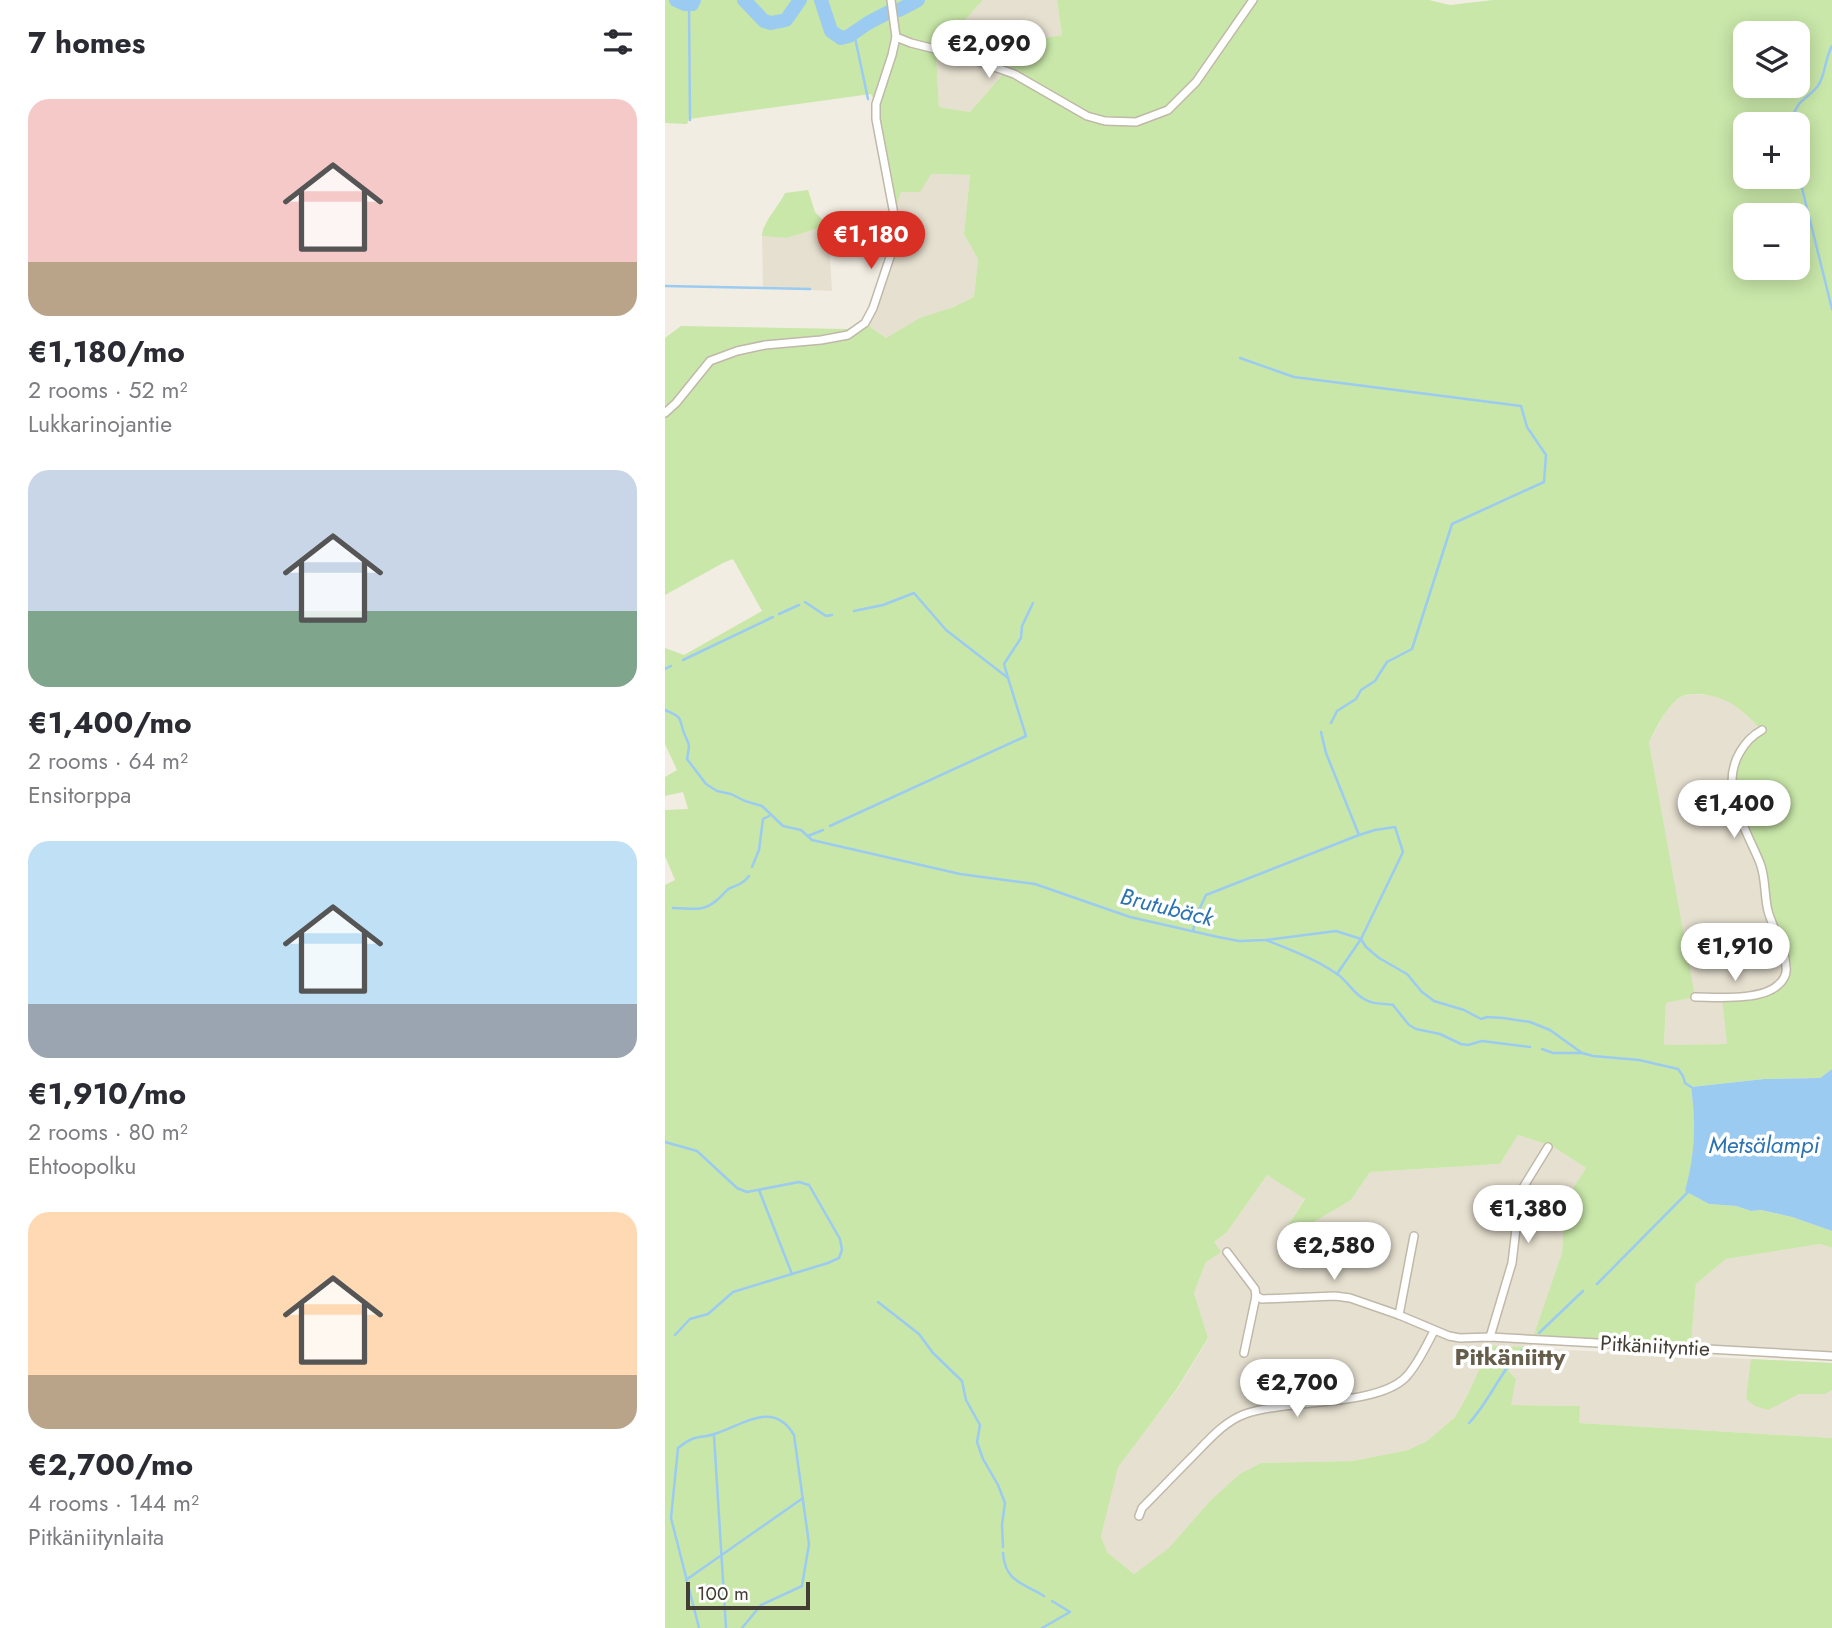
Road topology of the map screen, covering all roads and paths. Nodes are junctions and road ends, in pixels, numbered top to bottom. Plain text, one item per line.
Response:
1 (891, 0) edge
2 (1253, 0) edge
3 (895, 37) junction
4 (665, 413) edge
5 (1762, 730) dead end
6 (1695, 997) dead end
7 (1548, 1147) dead end
8 (1414, 1236) dead end
9 (1227, 1252) dead end
10 (1256, 1296) junction
11 (1399, 1315) junction
12 (1434, 1331) junction
13 (1490, 1337) junction
14 (1244, 1353) dead end
15 (1832, 1356) edge
16 (1139, 1516) dead end

1 - 3 street
2 - 3 street
3 - 4 street
5 - 6 street
7 - 13 street
8 - 11 street
9 - 10 street
10 - 11 street, Pitkäniityntie
10 - 14 street
11 - 12 street, Pitkäniityntie
12 - 13 street, Pitkäniityntie
12 - 16 street
13 - 15 street, Pitkäniityntie

